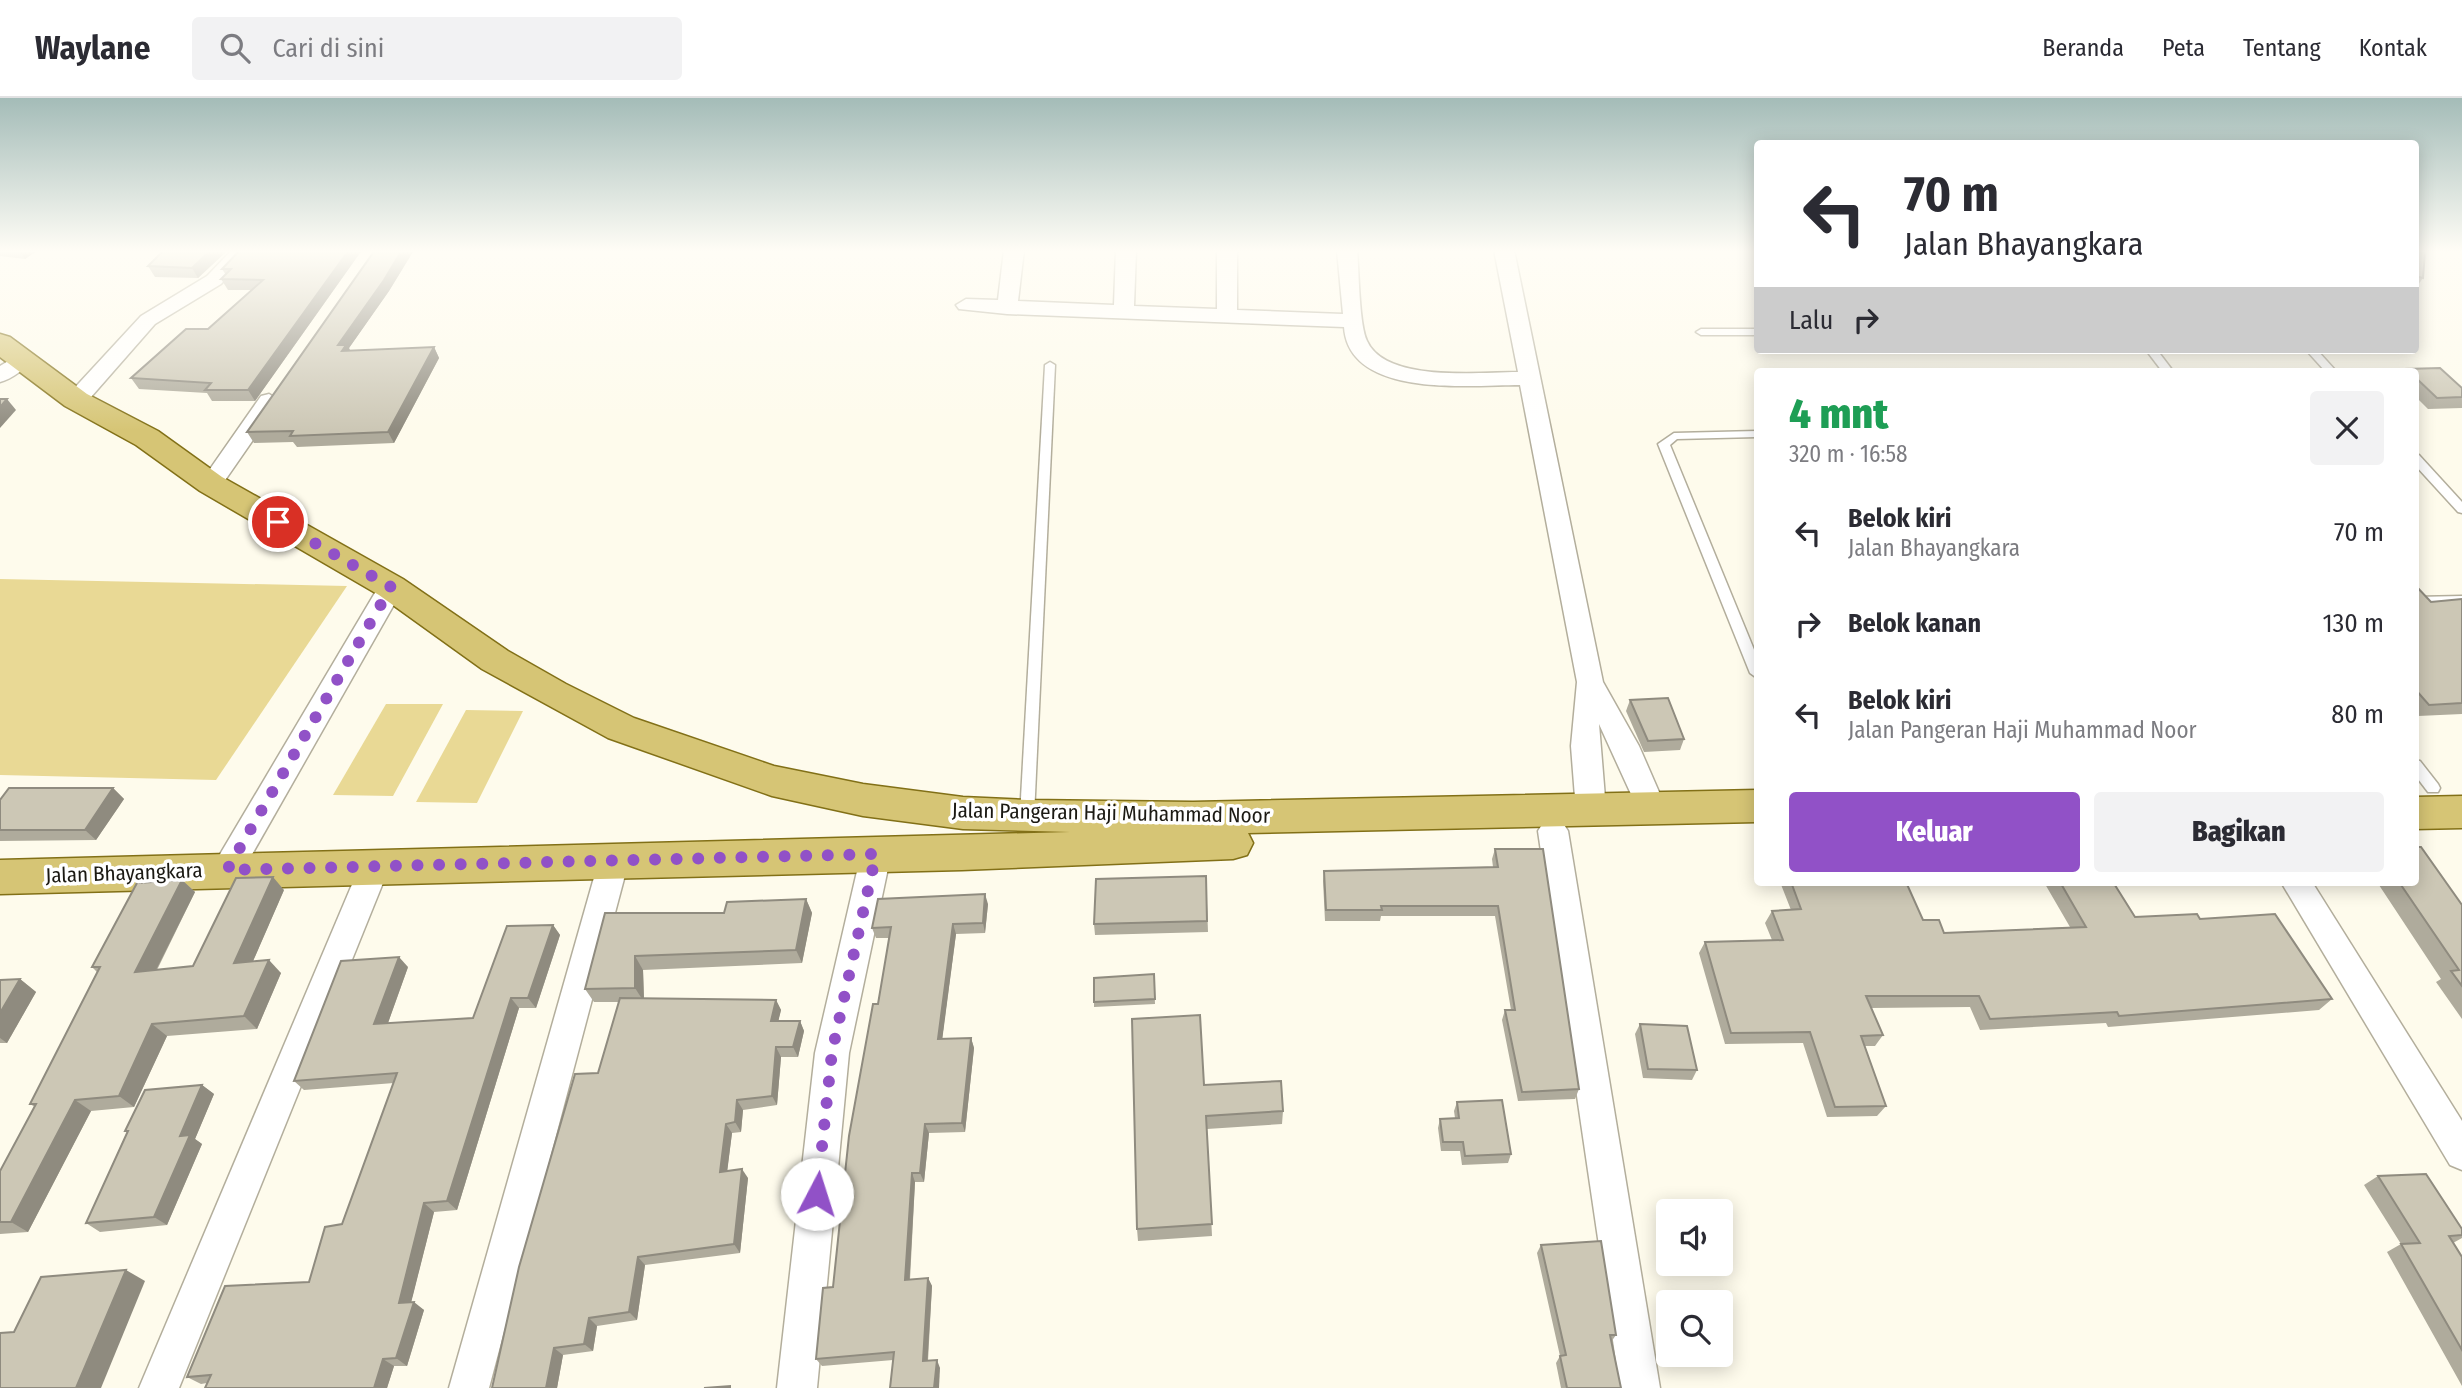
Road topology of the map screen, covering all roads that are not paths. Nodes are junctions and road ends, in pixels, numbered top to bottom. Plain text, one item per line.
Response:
1 (164, 310) edge
2 (1129, 310) edge
3 (1227, 310) edge
4 (1352, 310) edge
5 (1517, 310) edge
6 (1227, 314) junction
7 (1353, 321) junction
8 (1701, 332) dead end
9 (1754, 332) edge
10 (2154, 354) edge
11 (2315, 354) edge
12 (8, 359) edge
13 (1050, 365) dead end
14 (2166, 368) edge
15 (2327, 368) edge
16 (1531, 380) junction
17 (281, 384) edge
18 (76, 400) junction
19 (1754, 434) edge
20 (2419, 462) edge
21 (211, 484) junction
22 (2462, 509) edge
23 (391, 587) junction
24 (2462, 600) edge
25 (2419, 601) edge
26 (1754, 666) edge
27 (1590, 682) junction
28 (1754, 806) edge
29 (1651, 808) junction
30 (1591, 810) junction
31 (1027, 816) junction
32 (1553, 831) junction
33 (1754, 831) edge
34 (962, 853) joint
35 (876, 854) junction
36 (614, 860) junction
37 (374, 868) junction
38 (227, 870) junction
39 (0, 877) edge
40 (2298, 886) edge
41 (2462, 1153) edge
42 (159, 1388) edge
43 (469, 1388) edge
44 (797, 1388) edge
45 (1640, 1388) edge

1 - 18 street
2 - 6 street
3 - 6 street
4 - 7 street
5 - 16 street
6 - 7 street
7 - 16 street
8 - 9 lane
10 - 14 lane
11 - 15 lane
12 - 18 main road, Jalan Pangeran Haji Muhammad Noor
13 - 31 lane
16 - 27 street
17 - 21 street
18 - 21 main road, Jalan Pangeran Haji Muhammad Noor
19 - 26 lane
20 - 22 lane
21 - 23 main road, Jalan Pangeran Haji Muhammad Noor
23 - 31 main road, Jalan Pangeran Haji Muhammad Noor
23 - 38 street
24 - 25 lane
27 - 29 street
27 - 30 street
28 - 29 main road, Jalan Pangeran Haji Muhammad Noor
29 - 30 main road, Jalan Pangeran Haji Muhammad Noor
30 - 31 main road, Jalan Pangeran Haji Muhammad Noor
32 - 33 main road, Jalan Pangeran Haji Muhammad Noor
32 - 34 main road, Jalan Pangeran Haji Muhammad Noor
32 - 45 street
34 - 35 main road, Jalan Bhayangkara
35 - 36 main road, Jalan Bhayangkara
35 - 44 street
36 - 37 main road, Jalan Bhayangkara
36 - 43 street
37 - 38 main road, Jalan Bhayangkara
37 - 42 street
38 - 39 main road, Jalan Bhayangkara
40 - 41 street

